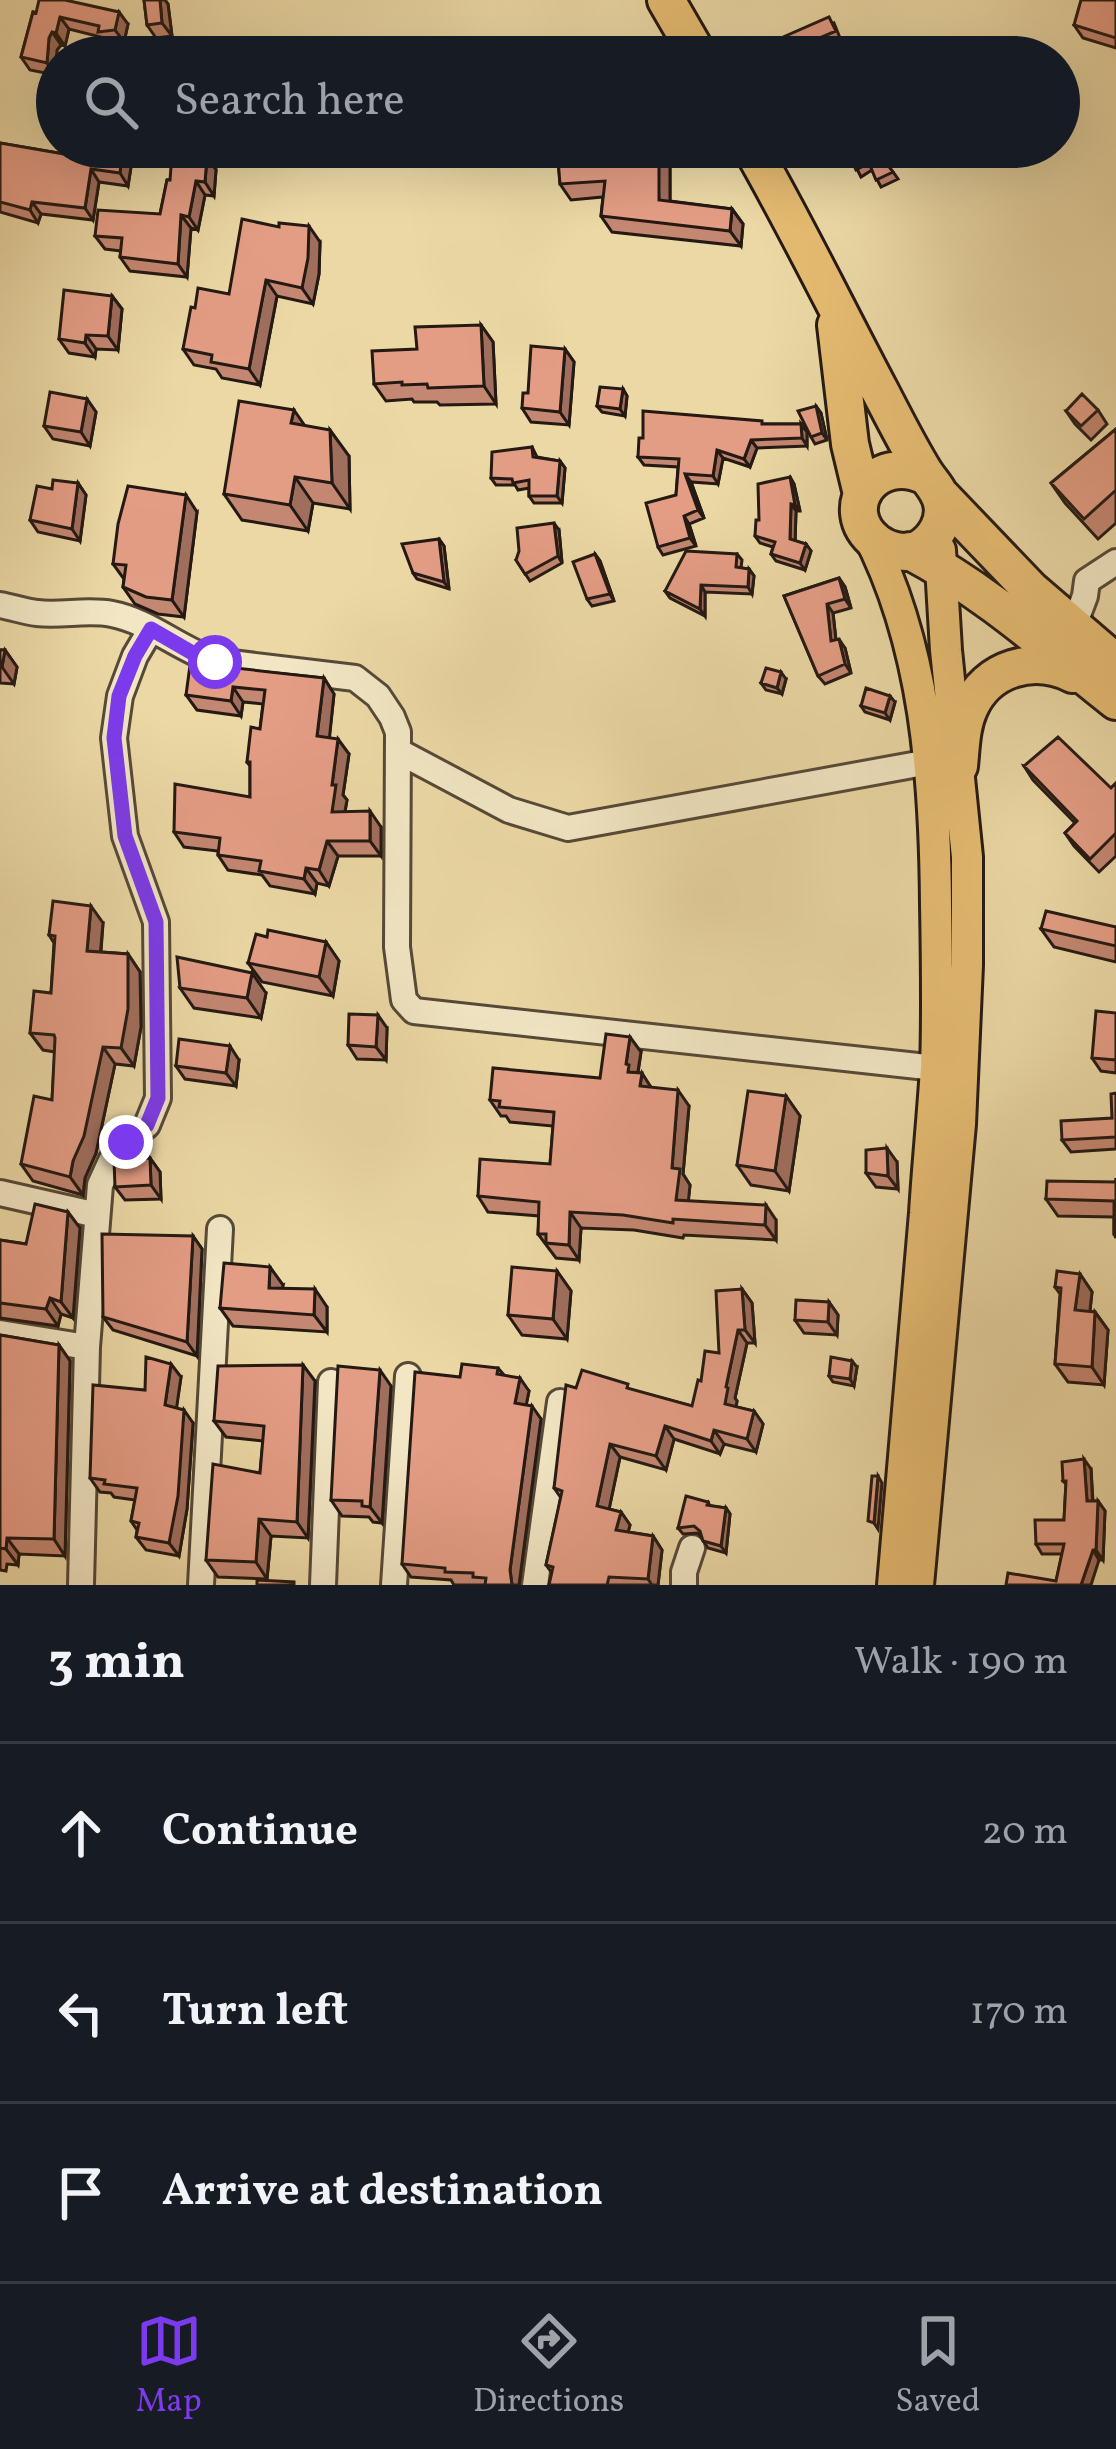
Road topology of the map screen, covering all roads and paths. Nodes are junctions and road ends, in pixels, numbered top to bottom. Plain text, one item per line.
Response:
1 (666, 0) edge
2 (687, 36) edge
3 (763, 168) edge
4 (833, 304) junction
5 (862, 494) junction
6 (931, 524) junction
7 (867, 532) junction
8 (1116, 562) edge
9 (0, 604) edge
10 (1073, 628) junction
11 (151, 629) junction
12 (1114, 687) edge
13 (398, 751) junction
14 (944, 764) junction
15 (936, 1068) junction
16 (0, 1193) edge
17 (98, 1215) junction
18 (220, 1229) dead end
19 (0, 1333) edge
20 (87, 1347) junction
21 (408, 1376) dead end
22 (332, 1382) edge
23 (560, 1402) edge
24 (692, 1548) dead end
25 (81, 1585) edge
26 (201, 1585) edge
27 (323, 1585) edge
28 (394, 1585) edge
29 (535, 1585) edge
30 (684, 1585) edge
31 (893, 1585) edge
32 (919, 1585) edge

1 - 2 highway
3 - 4 highway
4 - 5 highway
4 - 6 highway
5 - 6 highway
5 - 7 highway
6 - 7 highway
6 - 10 highway
6 - 12 highway
6 - 14 main road
7 - 14 main road
8 - 10 street
9 - 11 street
10 - 12 highway
11 - 13 street
11 - 17 street
12 - 14 highway
13 - 14 street
13 - 15 street
14 - 15 main road
14 - 32 main road
15 - 31 main road
16 - 17 street
17 - 20 street
18 - 26 street
19 - 20 street
20 - 25 street
21 - 28 street
22 - 27 street
23 - 29 street
24 - 30 street

